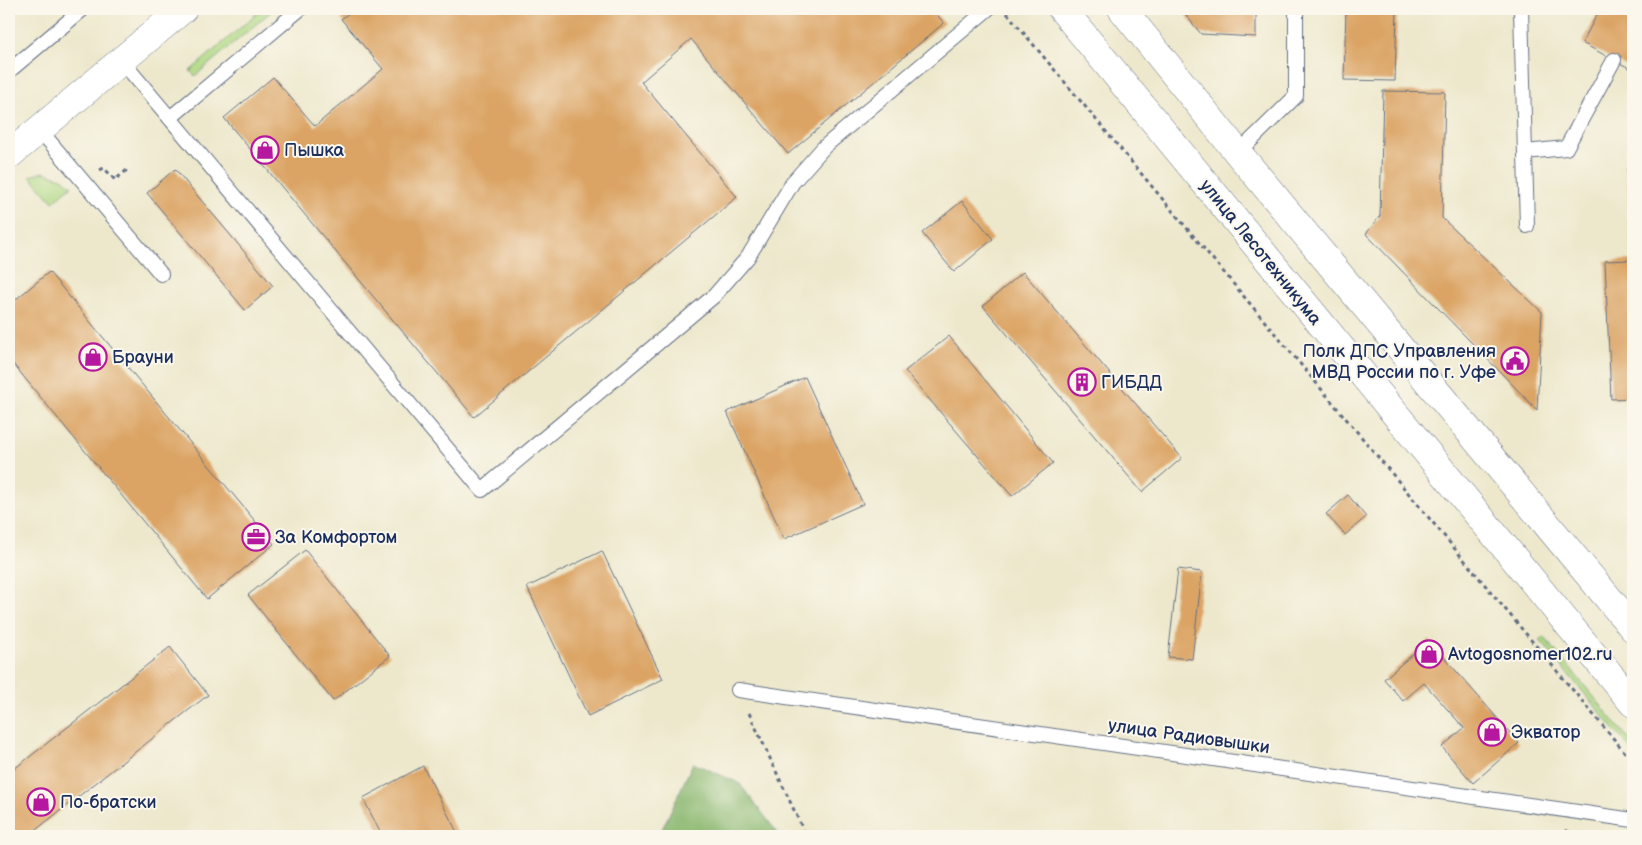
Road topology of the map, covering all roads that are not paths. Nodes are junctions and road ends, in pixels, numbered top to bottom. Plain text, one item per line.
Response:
1 (83, 9) edge
2 (183, 9) edge
3 (300, 9) edge
4 (988, 9) edge
5 (1062, 9) edge
6 (1122, 9) edge
7 (1296, 9) edge
8 (1521, 9) edge
9 (121, 60) junction
10 (1614, 60) dead end
11 (9, 71) edge
12 (170, 118) junction
13 (40, 129) junction
14 (1524, 152) junction
15 (1238, 153) junction
16 (9, 155) edge
17 (1527, 226) dead end
18 (161, 274) dead end
19 (1633, 628) edge
20 (738, 690) road end
21 (1633, 704) edge
22 (1633, 820) edge

1 - 11 lane
2 - 9 main road
3 - 12 lane
4 - 12 lane
5 - 21 main road, улица Лесотехникума
6 - 15 main road
7 - 15 lane
8 - 14 lane
9 - 12 lane
9 - 13 main road
10 - 14 lane
13 - 16 main road
13 - 18 lane
14 - 17 lane
15 - 19 main road
20 - 22 lane, улица Радиовышки

